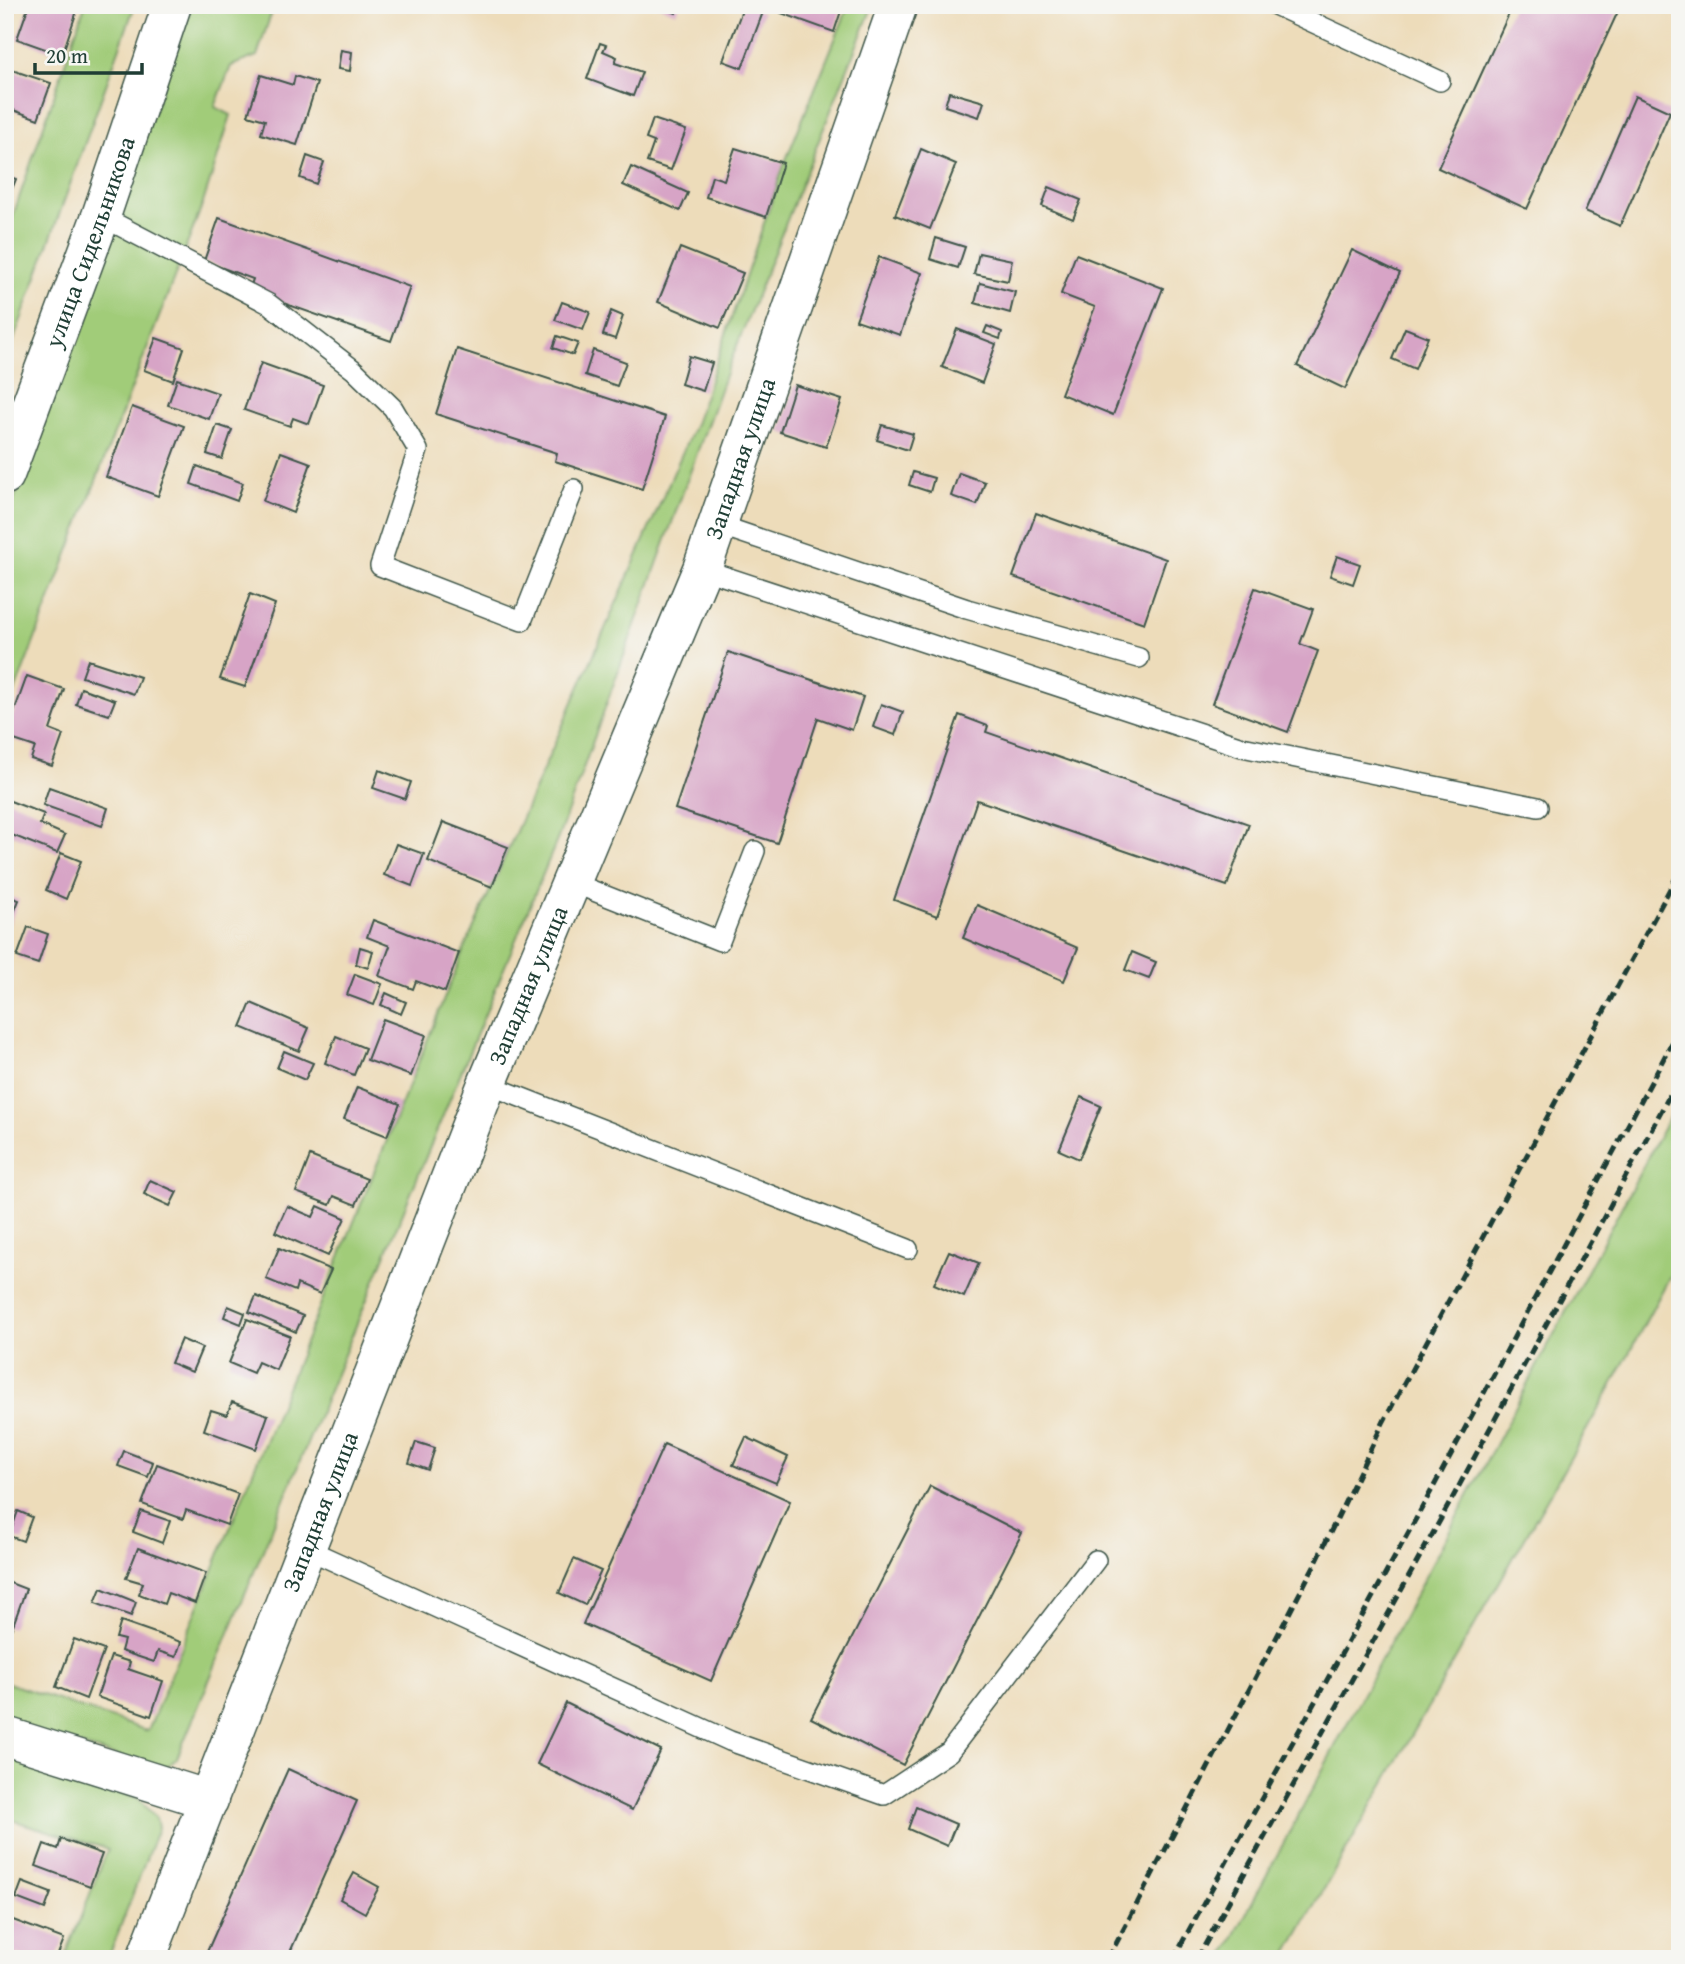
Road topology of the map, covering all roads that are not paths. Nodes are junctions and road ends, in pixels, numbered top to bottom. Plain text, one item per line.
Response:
1 (172, 5) edge
2 (898, 5) edge
3 (1275, 5) edge
4 (1440, 81) dead end
5 (101, 216) junction
6 (5, 475) edge
7 (574, 489) dead end
8 (719, 525) junction
9 (702, 569) junction
10 (1139, 658) dead end
11 (1538, 807) dead end
12 (755, 851) dead end
13 (572, 882) junction
14 (488, 1084) junction
15 (908, 1249) dead end
16 (307, 1549) junction
17 (1096, 1560) dead end
18 (5, 1736) edge
19 (209, 1800) junction
20 (146, 1959) edge

1 - 5 street, улица Сидельникова
2 - 8 street, Западная улица
3 - 4 lane
5 - 6 street, улица Сидельникова
5 - 7 lane
8 - 9 street, Западная улица
8 - 10 lane
9 - 11 lane
9 - 13 street, Западная улица
12 - 13 lane
13 - 14 street, Западная улица
14 - 15 lane
14 - 16 street, Западная улица
16 - 17 lane
16 - 19 street, Западная улица
18 - 19 street
19 - 20 street, Западная улица

